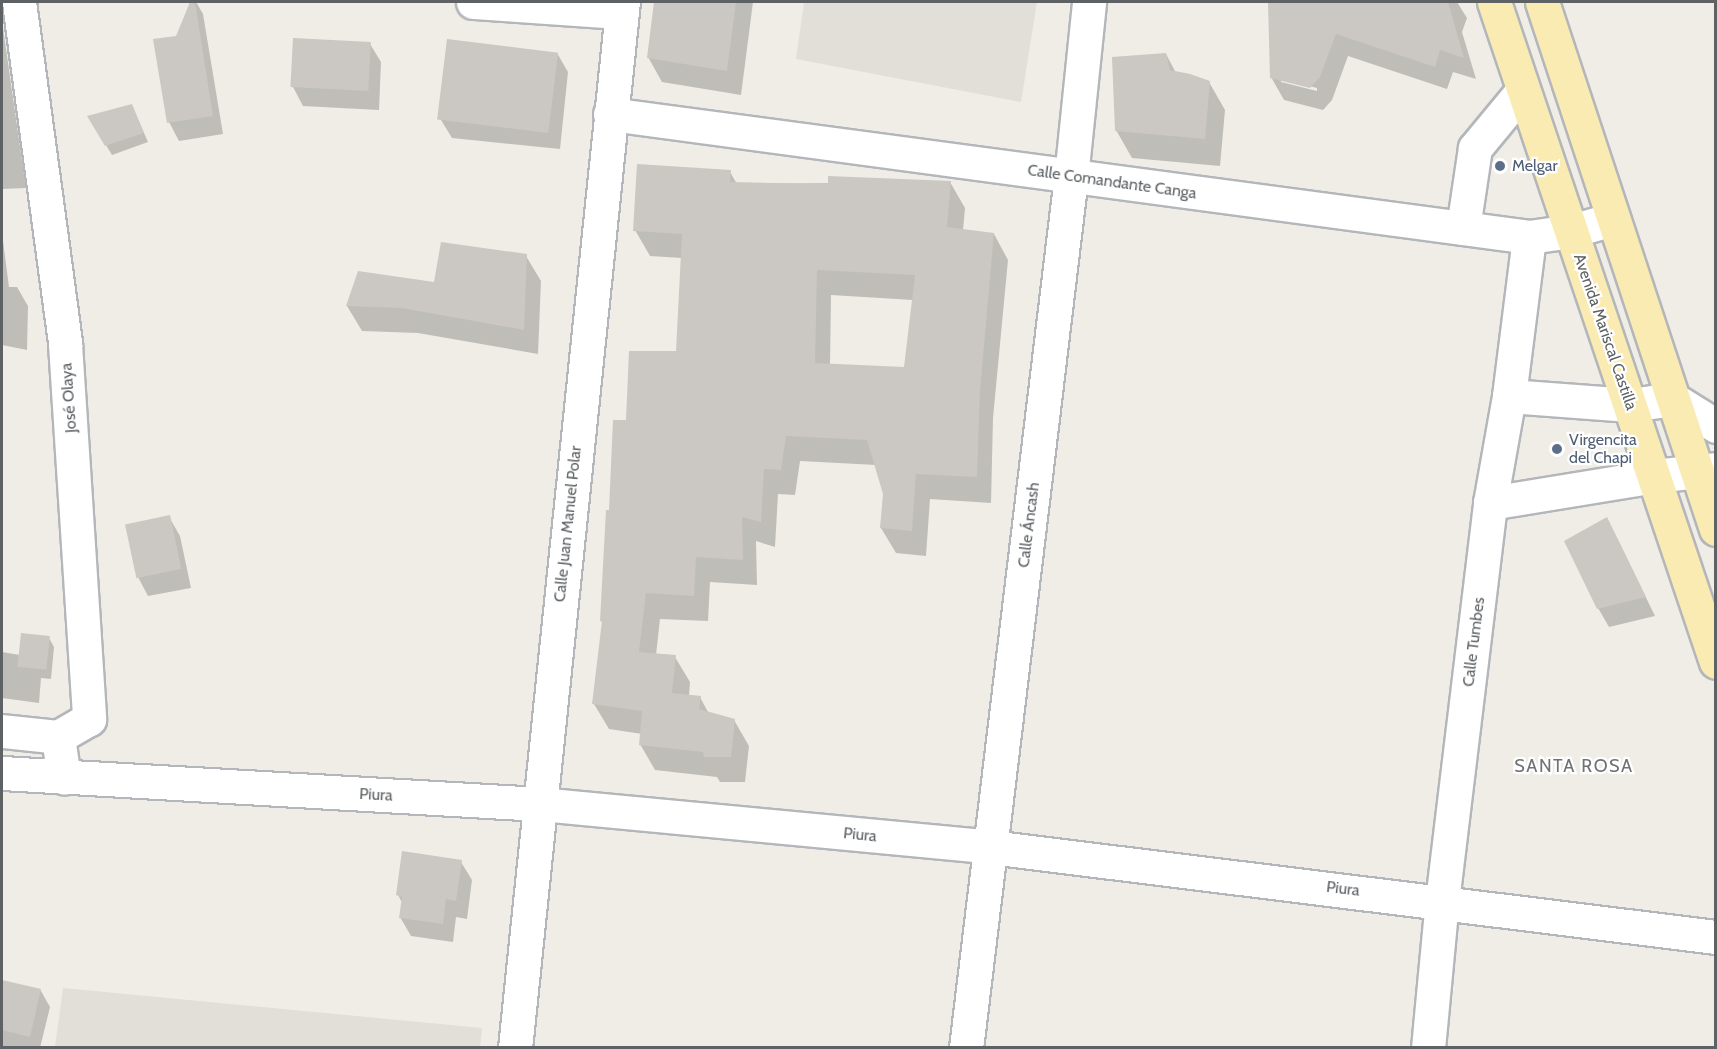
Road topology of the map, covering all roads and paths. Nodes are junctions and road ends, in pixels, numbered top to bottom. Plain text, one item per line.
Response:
1 (19, 2) edge
2 (473, 2) edge
3 (1089, 2) edge
4 (1494, 2) edge
5 (1542, 2) edge
6 (622, 7) edge
7 (1523, 90) junction
8 (610, 114) junction
9 (1071, 177) junction
10 (1614, 219) junction
11 (1463, 228) junction
12 (1571, 231) junction
13 (1529, 237) junction
14 (1509, 396) junction
15 (1673, 399) junction
16 (1630, 405) junction
17 (1716, 426) edge
18 (1706, 470) edge
19 (1654, 476) junction
20 (1490, 503) junction
21 (1716, 529) edge
22 (1716, 662) edge
23 (2, 732) edge
24 (58, 737) junction
25 (2, 773) edge
26 (64, 778) junction
27 (539, 804) junction
28 (990, 847) junction
29 (1442, 901) junction
30 (1716, 937) edge
31 (515, 1047) edge
32 (966, 1047) edge
33 (1428, 1047) edge

1 - 24 street, José Olaya
2 - 6 street
3 - 9 street, Calle Áncash
4 - 7 main road, Avenida Mariscal Castilla
5 - 10 main road
6 - 8 street, Calle Juan Manuel Polar
7 - 11 street
7 - 12 main road, Avenida Mariscal Castilla
8 - 9 street, Calle Comandante Canga
8 - 27 street, Calle Juan Manuel Polar
9 - 11 street, Calle Comandante Canga
9 - 28 street, Calle Áncash
10 - 12 street, Calle Comandante Canga
10 - 15 main road
11 - 13 street, Calle Comandante Canga
12 - 13 street, Calle Comandante Canga
12 - 16 main road, Avenida Mariscal Castilla
13 - 14 street, Calle Tumbes
14 - 16 street
14 - 20 street, Calle Tumbes
15 - 16 street
15 - 17 street
15 - 18 main road
16 - 19 main road, Avenida Mariscal Castilla
18 - 19 street
18 - 21 main road
19 - 20 street
19 - 22 main road, Avenida Mariscal Castilla
20 - 29 street, Calle Tumbes
23 - 24 street
24 - 26 street
25 - 26 street, Piura
26 - 27 street, Piura
27 - 28 street, Piura
27 - 31 street, Calle Juan Manuel Polar
28 - 29 street, Piura
28 - 32 street, Calle Áncash
29 - 30 street, Piura
29 - 33 street, Calle Tumbes

